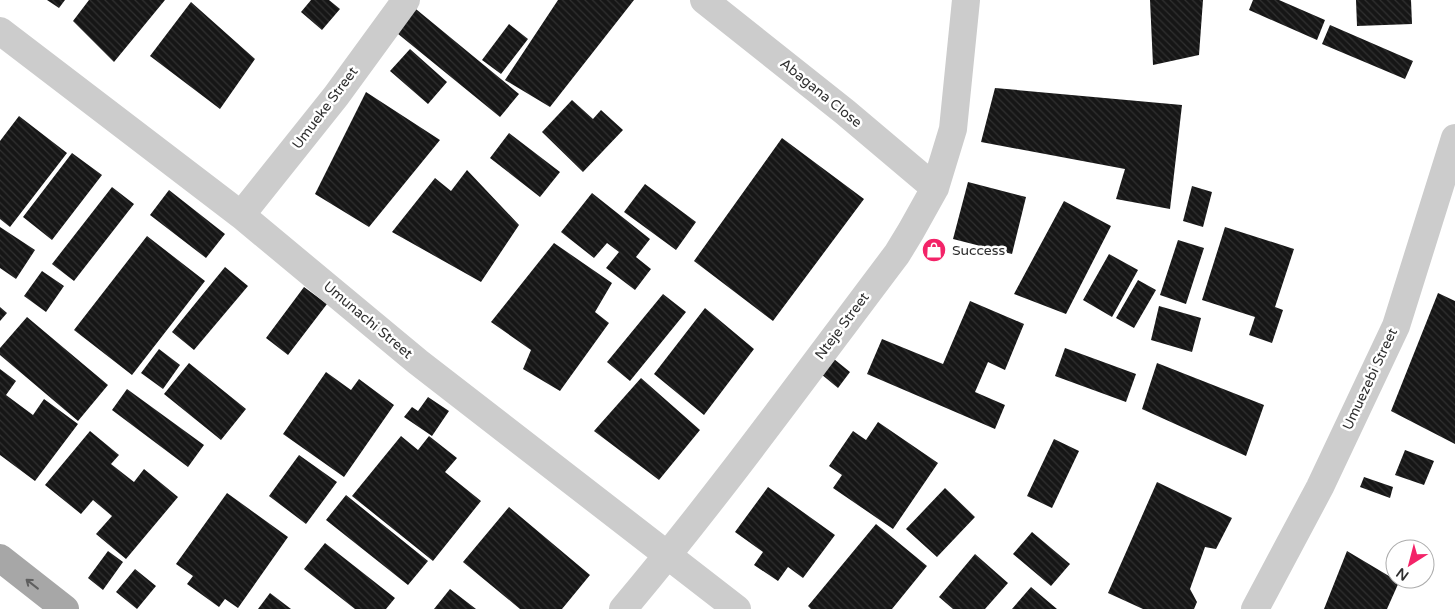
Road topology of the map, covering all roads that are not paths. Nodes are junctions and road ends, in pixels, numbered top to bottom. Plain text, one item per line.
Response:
1 (406, 0) edge
2 (704, 0) edge
3 (966, 0) edge
4 (0, 31) edge
5 (1455, 138) edge
6 (935, 188) junction
7 (241, 216) junction
8 (668, 556) junction
9 (0, 558) edge
10 (65, 609) edge
11 (623, 609) edge
12 (737, 609) edge
13 (1255, 609) edge

1 - 7 street, Umueke Street
2 - 6 street, Abagana Close
3 - 6 street, Nteje Street
4 - 7 street, Umunachi Street
5 - 13 street, Umuezebi Street
6 - 8 street, Nteje Street
7 - 8 street, Umunachi Street
8 - 11 street, Nteje Street
8 - 12 street, Umunachi Street
10 -> 9 main road

